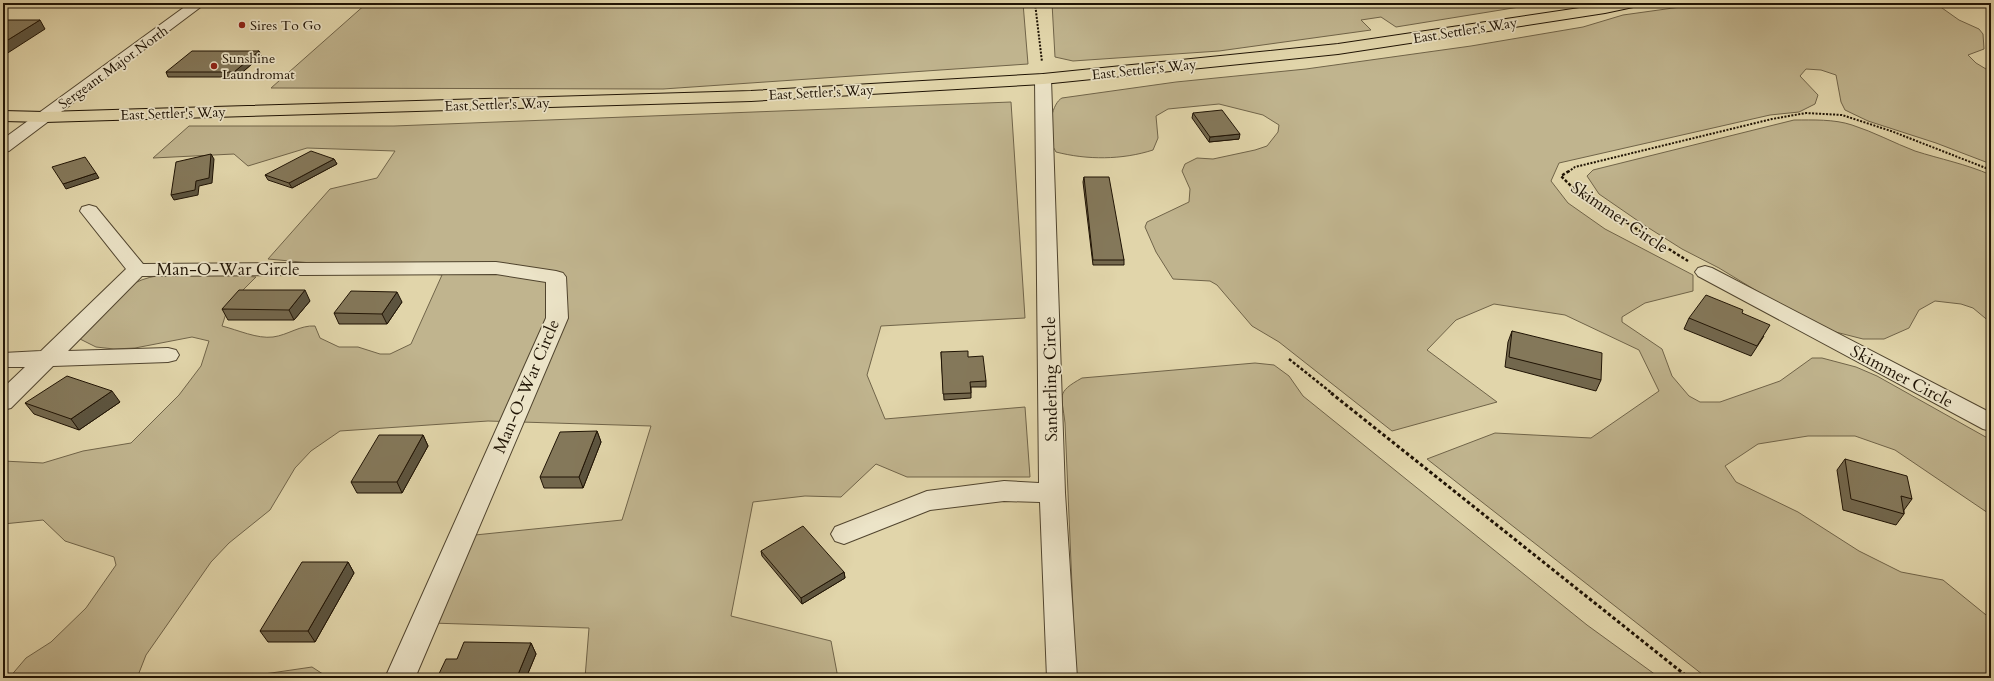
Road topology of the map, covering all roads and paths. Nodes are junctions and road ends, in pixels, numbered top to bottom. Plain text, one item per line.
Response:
1 (199, 3) edge
2 (1035, 3) edge
3 (1633, 3) edge
4 (1043, 79) junction
5 (3, 116) edge
6 (45, 116) junction
7 (3, 147) edge
8 (1991, 170) edge
9 (89, 211) dead end
10 (137, 270) junction
11 (1705, 272) joint
12 (168, 356) dead end
13 (48, 358) junction
14 (1289, 359) dead end
15 (3, 360) edge
16 (3, 402) edge
17 (1991, 423) edge
18 (1052, 493) junction
19 (844, 534) dead end
20 (400, 678) edge
21 (1062, 678) edge
22 (1689, 678) edge

1 - 6 street, Sergeant Major North
2 - 4 path
3 - 4 main road, East Settler's Way
4 - 6 main road, East Settler's Way
4 - 18 street, Sanderling Circle
5 - 6 main road, East Settler's Way
6 - 7 street, Sergeant Major North
8 - 11 path, Skimmer Circle
9 - 10 street, Man-O-War Circle
10 - 13 street, Man-O-War Circle
10 - 20 street, Man-O-War Circle
11 - 17 street, Skimmer Circle
12 - 13 street
13 - 15 street
13 - 16 street, Man-O-War Circle
14 - 22 path
18 - 19 street
18 - 21 street, Sanderling Circle

